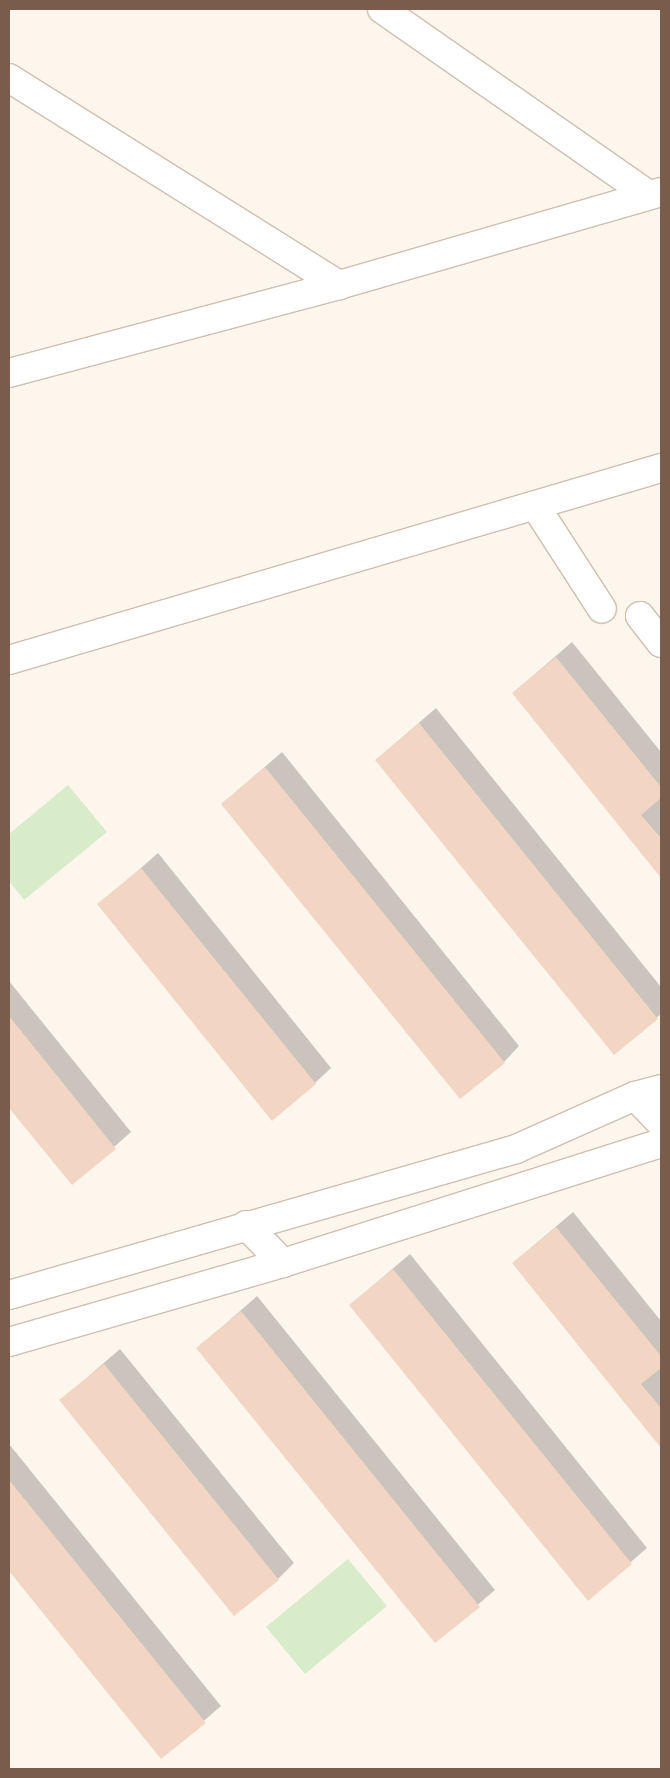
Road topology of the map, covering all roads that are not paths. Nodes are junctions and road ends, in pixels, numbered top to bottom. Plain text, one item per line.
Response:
1 (382, 9) edge
2 (9, 78) edge
3 (655, 193) edge
4 (339, 285) junction
5 (9, 373) edge
6 (661, 468) edge
7 (536, 507) junction
8 (602, 609) dead end
9 (640, 616) dead end
10 (661, 643) edge
11 (9, 660) edge
12 (648, 1092) edge
13 (661, 1123) edge
14 (661, 1143) edge
15 (246, 1225) junction
16 (283, 1263) junction
17 (9, 1295) edge
18 (9, 1342) edge

1 - 3 street
2 - 4 street
3 - 4 street
4 - 5 street
6 - 7 street
7 - 8 street
7 - 11 street
9 - 10 street
12 - 13 street
12 - 15 street
14 - 16 street
15 - 16 street
15 - 17 street
16 - 18 street

